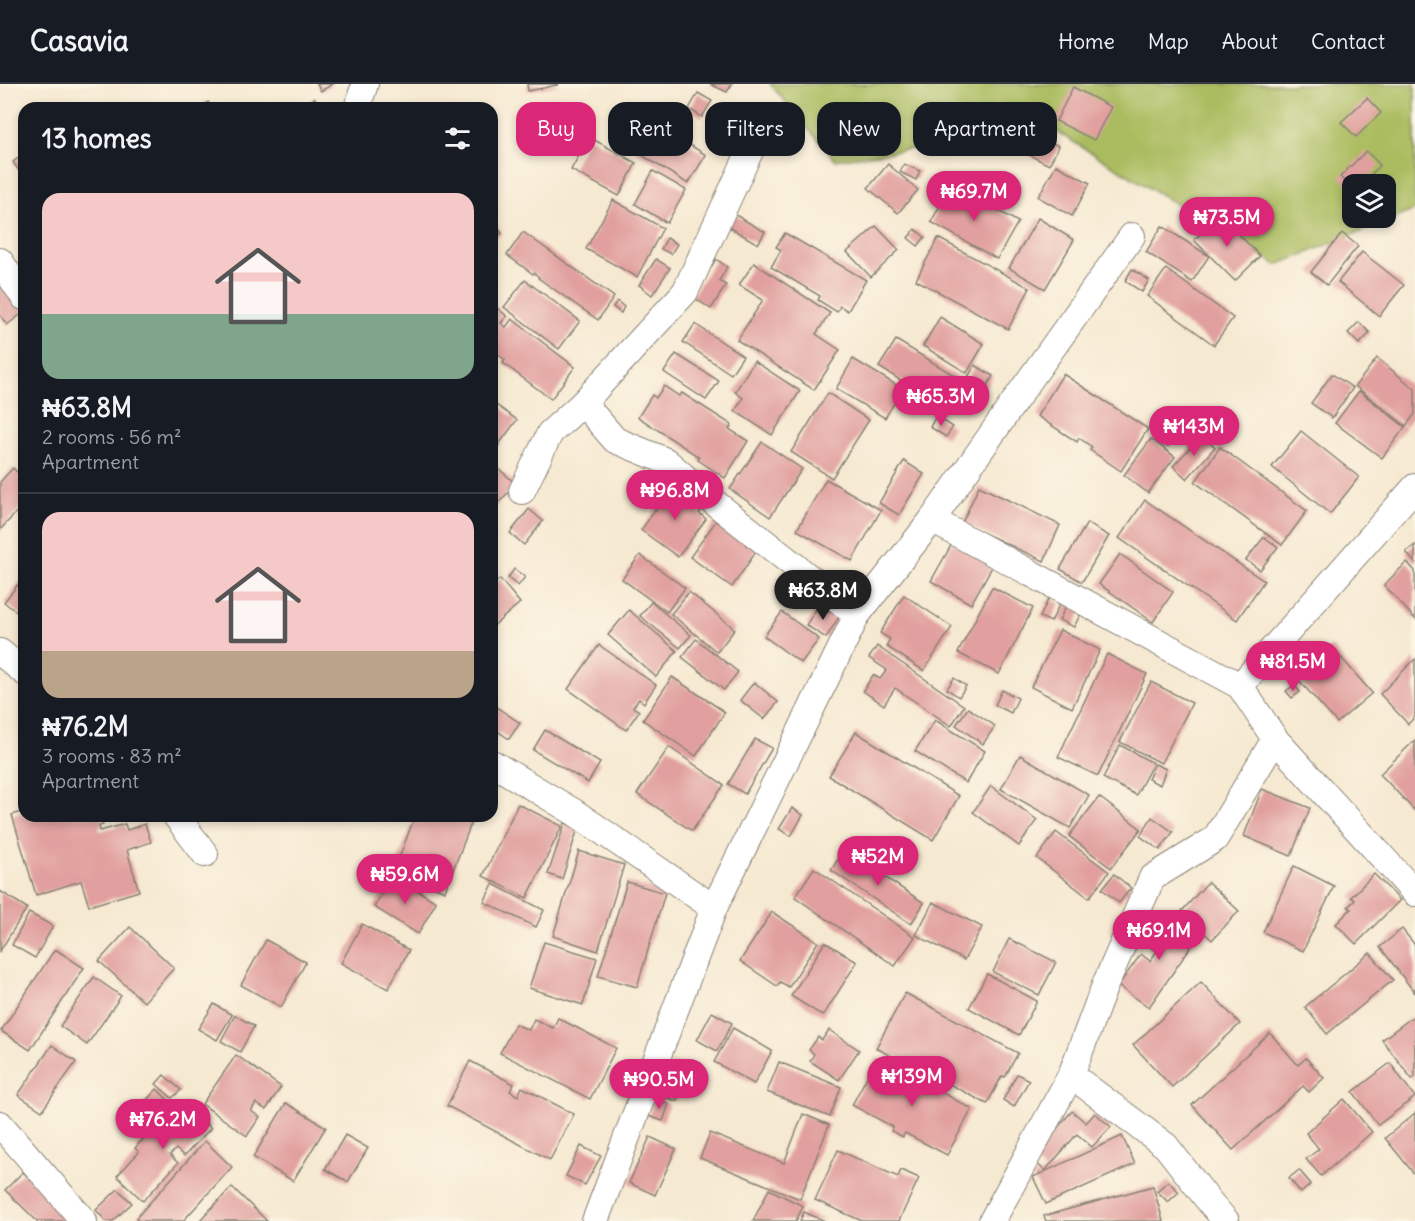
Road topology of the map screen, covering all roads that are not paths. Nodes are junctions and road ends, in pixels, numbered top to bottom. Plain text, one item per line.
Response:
1 (365, 84) edge
2 (359, 102) edge
3 (748, 156) edge
4 (1132, 236) dead end
5 (0, 261) edge
6 (18, 288) edge
7 (583, 403) junction
8 (1415, 487) edge
9 (522, 491) dead end
10 (932, 520) junction
11 (857, 615) junction
12 (0, 652) edge
13 (18, 667) edge
14 (1240, 686) junction
15 (1275, 739) junction
16 (498, 767) edge
17 (181, 822) edge
18 (205, 854) dead end
19 (1415, 893) edge
20 (714, 908) junction
21 (1071, 1075) junction
22 (2, 1129) edge
23 (84, 1221) edge
24 (595, 1221) edge
25 (992, 1221) edge
26 (1226, 1221) edge

1 - 2 street
3 - 7 street
4 - 10 street
5 - 6 street
7 - 9 street
7 - 11 street
8 - 14 street
10 - 11 street
10 - 14 street
11 - 20 street
12 - 13 street
14 - 15 street
15 - 19 street
15 - 21 street
16 - 20 street
17 - 18 street
20 - 24 street
21 - 25 street
21 - 26 street
22 - 23 street

